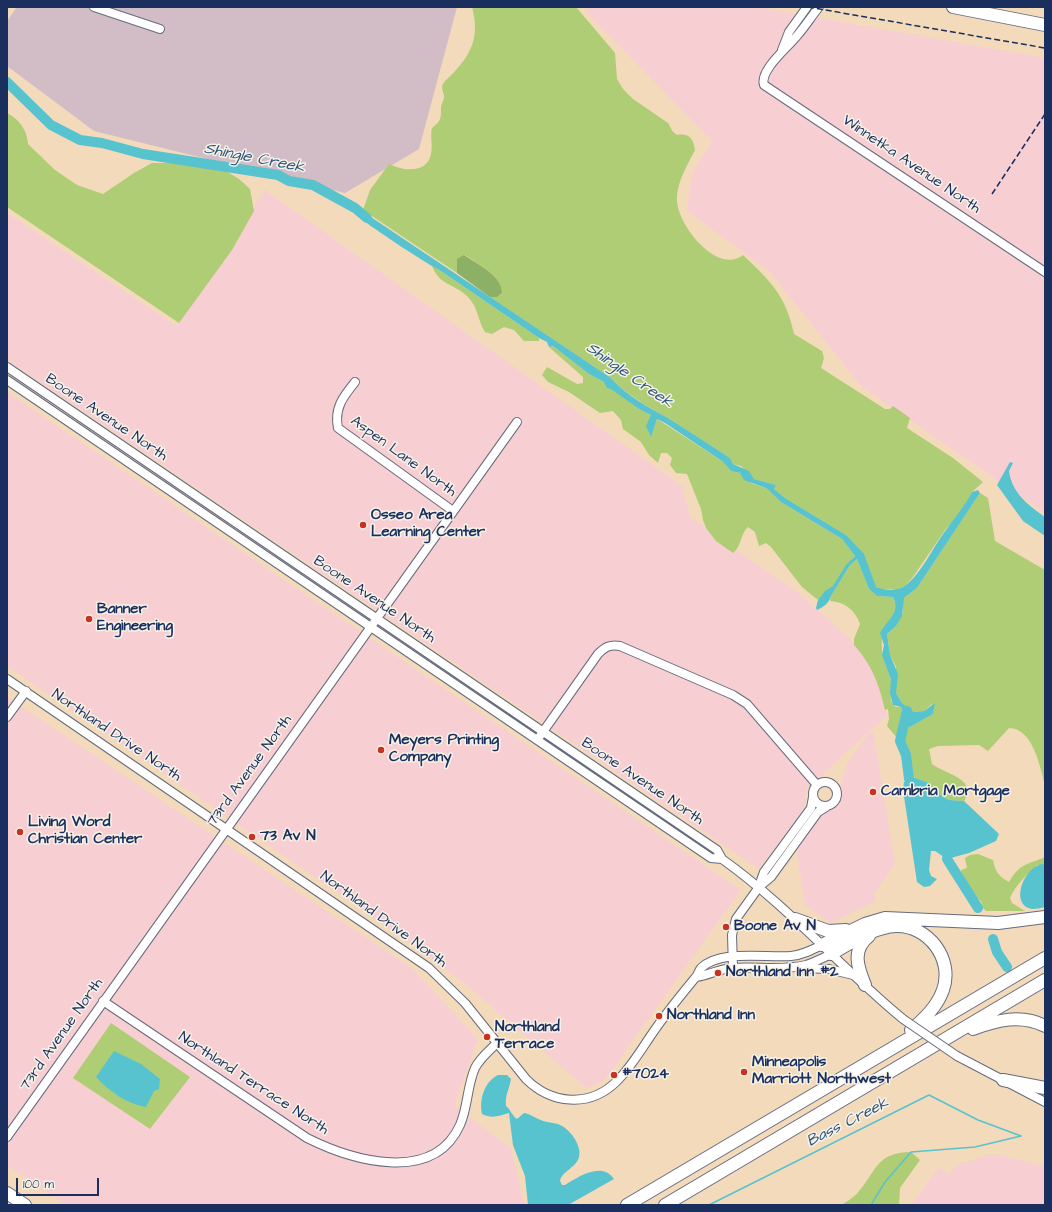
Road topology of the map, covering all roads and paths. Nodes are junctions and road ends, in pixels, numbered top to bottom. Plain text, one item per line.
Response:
1 (94, 7) edge
2 (807, 7) edge
3 (819, 7) edge
4 (953, 7) edge
5 (1045, 25) edge
6 (160, 29) dead end
7 (781, 52) junction
8 (1045, 272) edge
9 (7, 367) edge
10 (7, 380) edge
11 (355, 382) dead end
12 (517, 422) dead end
13 (453, 511) junction
14 (377, 618) junction
15 (371, 627) junction
16 (7, 679) edge
17 (26, 691) junction
18 (7, 717) edge
19 (543, 731) junction
20 (537, 740) junction
21 (818, 785) junction
22 (813, 797) junction
23 (826, 806) junction
24 (227, 828) junction
25 (722, 859) junction
26 (759, 887) junction
27 (1045, 917) edge
28 (795, 919) junction
29 (857, 928) junction
30 (877, 930) junction
31 (822, 945) junction
32 (831, 954) junction
33 (732, 956) junction
34 (1045, 958) edge
35 (794, 967) junction
36 (733, 968) junction
37 (854, 976) junction
38 (696, 977) junction
39 (1045, 980) edge
40 (865, 986) junction
41 (103, 1001) junction
42 (1045, 1026) edge
43 (497, 1043) junction
44 (939, 1044) junction
45 (856, 1069) junction
46 (1003, 1080) junction
47 (1045, 1088) edge
48 (1045, 1102) edge
49 (7, 1137) edge
50 (10, 1195) edge
51 (640, 1198) junction
52 (25, 1205) edge
53 (28, 1205) edge
54 (624, 1205) edge
55 (627, 1205) edge
56 (667, 1205) edge

1 - 6 street
2 - 7 street
3 - 7 street
4 - 5 highway
7 - 8 street, Winnetka Avenue North
9 - 14 street, Boone Avenue North
10 - 15 street, Boone Avenue North
11 - 13 street, Aspen Lane North
12 - 13 street, 73rd Avenue North
13 - 14 street, 73rd Avenue North
14 - 15 street, 73rd Avenue North
14 - 19 street, Boone Avenue North
15 - 20 street, Boone Avenue North
15 - 24 street, 73rd Avenue North
16 - 17 street, Northland Drive North
17 - 18 street
17 - 24 street, Northland Drive North
19 - 20 street
19 - 21 street
19 - 25 street, Boone Avenue North
20 - 25 street, Boone Avenue North
21 - 22 street
21 - 23 street
22 - 23 street
22 - 26 street
23 - 26 street
24 - 41 street, 73rd Avenue North
24 - 43 street, Northland Drive North
25 - 26 street, Boone Avenue North
26 - 28 street, Boone Avenue North
26 - 33 street
27 - 29 highway
28 - 29 highway
28 - 31 street, Boone Avenue North
29 - 31 highway
30 - 32 highway
30 - 40 highway
30 - 45 highway
31 - 32 street, Boone Avenue North
31 - 33 street, Northland Drive North
32 - 35 street
32 - 37 street, Boone Avenue North
33 - 36 street
33 - 38 street, Northland Drive North
34 - 45 highway
35 - 36 street
35 - 37 street
36 - 38 street
37 - 40 street, Boone Avenue North
38 - 43 street, Northland Drive North
39 - 44 highway
40 - 46 street, Boone Avenue North, bridge
41 - 43 street, Northland Terrace North
41 - 49 street, 73rd Avenue North
42 - 44 highway
44 - 56 highway
45 - 51 highway
46 - 47 highway
46 - 48 street, Boone Avenue North
50 - 52 highway
50 - 53 highway
51 - 54 highway
51 - 55 highway

